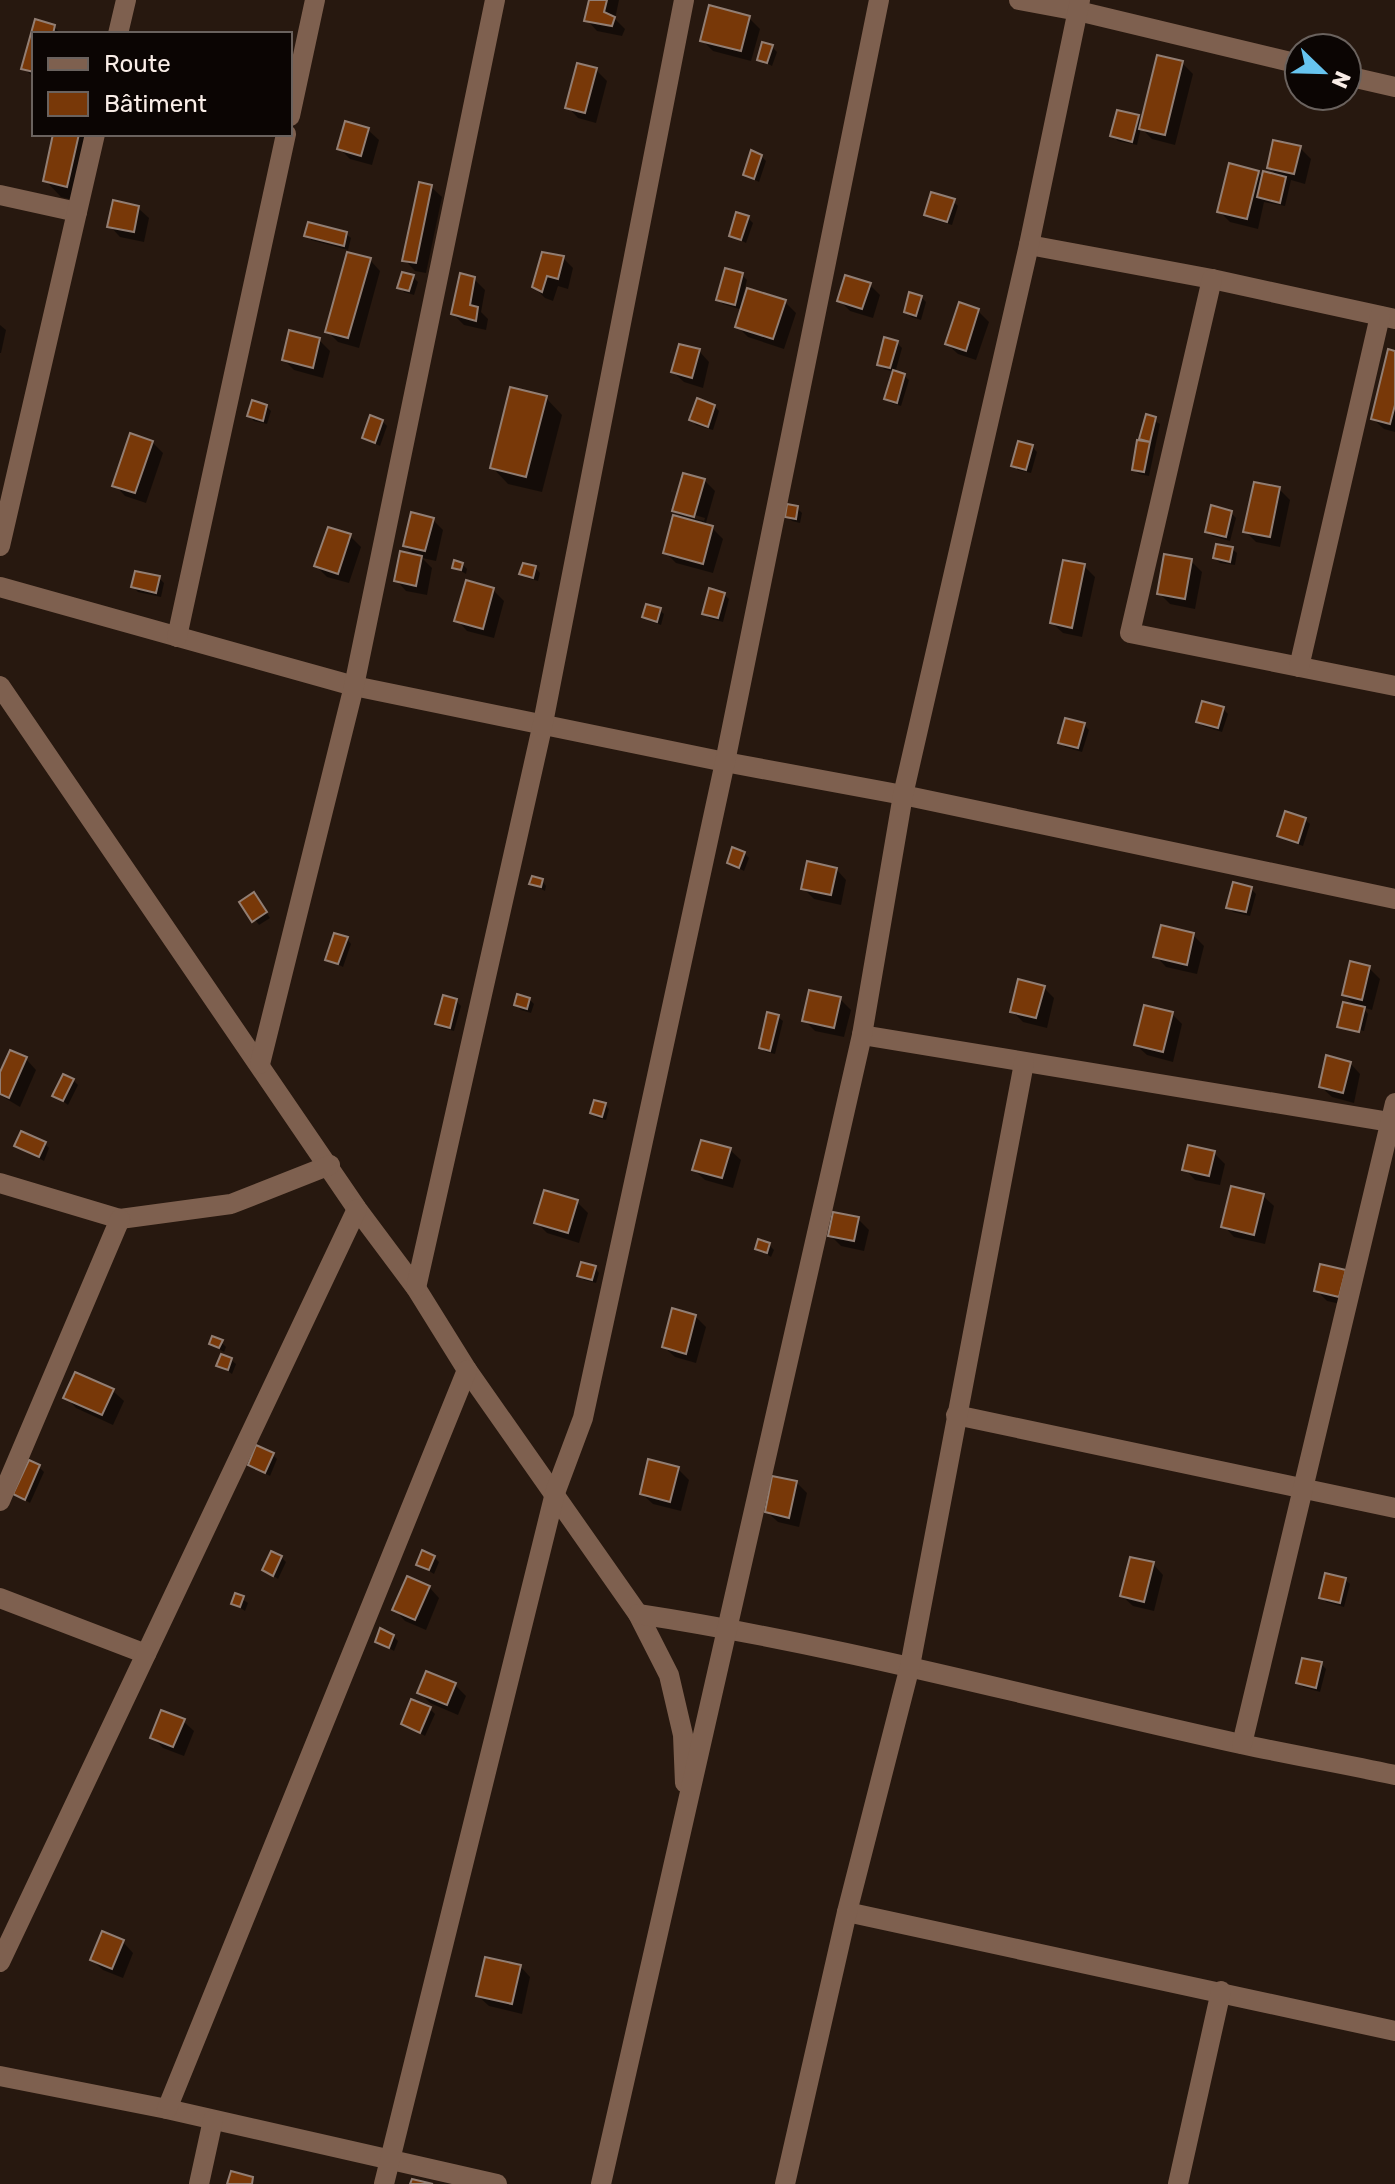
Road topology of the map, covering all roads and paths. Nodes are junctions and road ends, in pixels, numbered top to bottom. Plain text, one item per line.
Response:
1 (126, 0) edge
2 (315, 0) edge
3 (495, 0) edge
4 (684, 0) edge
5 (879, 0) edge
6 (1019, 0) edge
7 (1079, 6) edge
8 (118, 32) edge
9 (1283, 60) edge
10 (1363, 80) edge
11 (1395, 87) edge
12 (292, 107) edge
13 (95, 136) edge
14 (286, 136) edge
15 (0, 195) edge
16 (77, 212) junction
17 (1029, 245) junction
18 (1212, 279) junction
19 (1387, 318) edge
20 (0, 546) edge
21 (0, 587) edge
22 (177, 637) junction
23 (1299, 667) junction
24 (0, 686) edge
25 (354, 686) junction
26 (1395, 686) edge
27 (543, 723) junction
28 (725, 762) junction
29 (903, 795) junction
30 (1395, 899) edge
31 (862, 1035) junction
32 (1024, 1063) junction
33 (260, 1064) junction
34 (1393, 1113) edge
35 (330, 1165) junction
36 (0, 1183) edge
37 (357, 1209) junction
38 (120, 1219) junction
39 (416, 1288) junction
40 (467, 1370) junction
41 (956, 1415) junction
42 (1302, 1488) junction
43 (555, 1493) junction
44 (0, 1501) edge
45 (1395, 1508) edge
46 (0, 1598) edge
47 (638, 1614) junction
48 (727, 1627) junction
49 (146, 1654) junction
50 (910, 1666) junction
51 (1242, 1744) junction
52 (1395, 1775) edge
53 (686, 1811) junction
54 (847, 1912) junction
55 (0, 1962) edge
56 (1221, 1991) junction
57 (1395, 2031) edge
58 (0, 2076) edge
59 (167, 2109) junction
60 (213, 2120) junction
61 (388, 2161) junction
62 (199, 2184) edge
63 (384, 2184) edge
64 (497, 2184) edge
65 (601, 2184) edge
66 (785, 2184) edge
67 (1178, 2184) edge

1 - 8 street
2 - 12 street
3 - 25 street
4 - 27 street
5 - 28 street
6 - 7 street
7 - 9 street
7 - 17 street
10 - 11 street
13 - 16 street
14 - 22 street
15 - 16 street
16 - 20 street
17 - 18 street
17 - 29 street
18 - 19 street
18 - 23 street
19 - 23 street
21 - 22 street
22 - 25 street
23 - 26 street
24 - 33 street
25 - 27 street
25 - 33 street
27 - 28 street
27 - 39 street
28 - 29 street
28 - 43 street
29 - 30 street
29 - 31 street
31 - 32 street
31 - 48 street
32 - 34 street
32 - 41 street
33 - 35 street
34 - 42 street
35 - 37 street
35 - 38 street
36 - 38 street
37 - 39 street
37 - 49 street
38 - 44 street
39 - 40 street
40 - 43 street
40 - 59 street
41 - 42 street
41 - 50 street
42 - 45 street
42 - 51 street
43 - 47 street
43 - 61 street
46 - 49 street
47 - 48 street
47 - 53 street
48 - 50 street
48 - 53 street
49 - 55 street
50 - 51 street
50 - 54 street
51 - 52 street
53 - 65 street
54 - 56 street
54 - 66 street
56 - 57 street
56 - 67 street
58 - 59 street
59 - 60 street
60 - 61 street
60 - 62 street
61 - 63 street
61 - 64 street

